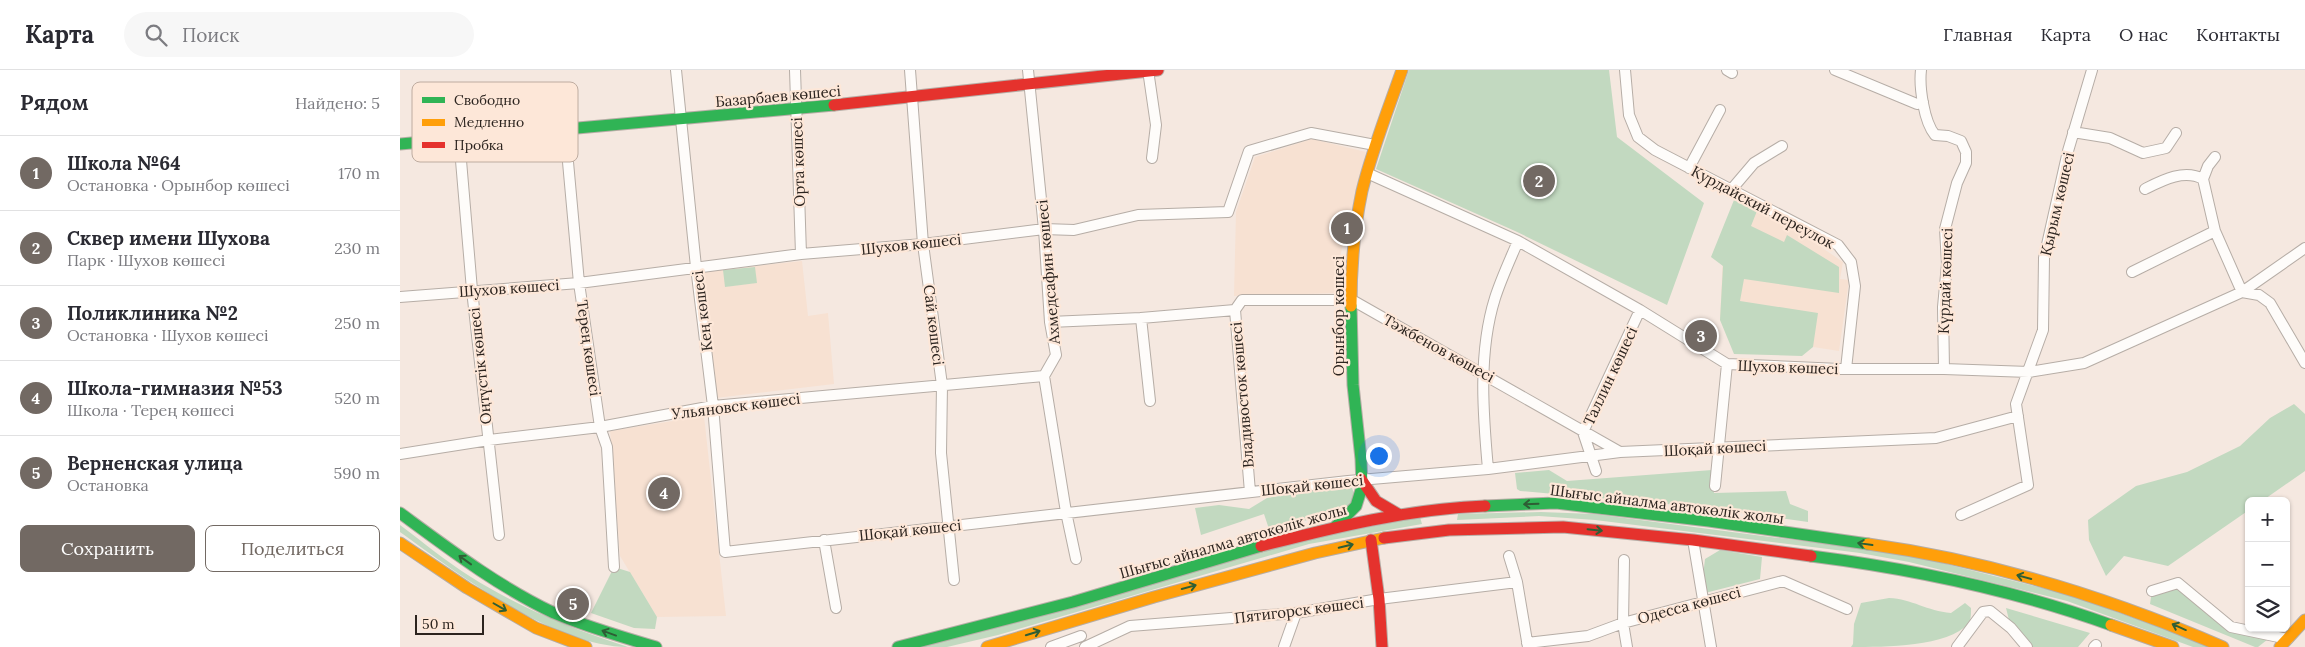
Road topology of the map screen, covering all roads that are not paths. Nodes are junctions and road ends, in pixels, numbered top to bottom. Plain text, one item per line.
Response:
1 (676, 70) edge
2 (795, 70) edge
3 (910, 70) edge
4 (1028, 70) edge
5 (1151, 70) edge
6 (1402, 70) edge
7 (1625, 70) edge
8 (1835, 70) edge
9 (1920, 70) edge
10 (2092, 70) edge
11 (1029, 86) junction
12 (911, 98) junction
13 (1923, 102) junction
14 (797, 109) junction
15 (1720, 110) dead end
16 (680, 120) junction
17 (578, 128) edge
18 (2074, 132) junction
19 (2176, 134) dead end
20 (1375, 145) junction
21 (1782, 146) dead end
22 (2215, 157) dead end
23 (1152, 158) dead end
24 (461, 162) edge
25 (568, 162) edge
26 (1689, 168) junction
27 (1367, 173) junction
28 (2203, 179) junction
29 (2145, 189) dead end
30 (1731, 190) junction
31 (1044, 230) junction
32 (2215, 231) junction
33 (1518, 241) junction
34 (923, 244) junction
35 (2305, 248) edge
36 (801, 254) junction
37 (696, 267) junction
38 (2132, 272) dead end
39 (579, 283) junction
40 (472, 290) junction
41 (2242, 292) junction
42 (400, 297) edge
43 (1242, 300) joint
44 (1352, 300) junction
45 (1235, 310) junction
46 (1640, 310) junction
47 (1141, 318) junction
48 (1050, 322) junction
49 (2305, 362) edge
50 (1727, 364) junction
51 (1846, 369) junction
52 (1944, 369) junction
53 (2029, 372) junction
54 (1485, 374) junction
55 (1044, 376) junction
56 (942, 385) junction
57 (1150, 401) dead end
58 (713, 406) junction
59 (2018, 416) junction
60 (600, 427) junction
61 (1583, 432) junction
62 (489, 440) junction
63 (1718, 449) junction
64 (1620, 452) junction
65 (400, 454) edge
66 (1590, 456) junction
67 (1488, 469) junction
68 (1596, 470) dead end
69 (1361, 479) junction
70 (1715, 486) dead end
71 (1250, 492) junction
72 (1066, 512) junction
73 (400, 513) edge
74 (1398, 514) junction
75 (1961, 515) dead end
76 (950, 526) junction
77 (1335, 527) junction
78 (498, 535) dead end
79 (824, 540) junction
80 (1371, 540) junction
81 (1693, 540) junction
82 (400, 544) edge
83 (725, 552) joint
84 (1509, 556) dead end
85 (1076, 559) dead end
86 (1624, 560) dead end
87 (614, 567) dead end
88 (954, 580) dead end
89 (1517, 582) junction
90 (2152, 591) dead end
91 (1379, 599) junction
92 (1703, 601) junction
93 (836, 608) dead end
94 (1847, 609) dead end
95 (1296, 613) junction
96 (1078, 620) junction
97 (2305, 620) edge
98 (1623, 623) junction
99 (2284, 643) edge
100 (1083, 644) edge
101 (1528, 645) edge
102 (586, 647) edge
103 (656, 647) edge
104 (898, 647) edge
105 (987, 647) edge
106 (1051, 647) edge
107 (1284, 647) edge
108 (1382, 647) edge
109 (1627, 647) edge
110 (1711, 647) edge
111 (1957, 647) edge
112 (2027, 647) edge
113 (2173, 647) edge
114 (2223, 647) edge

1 - 16 street, Кең көшесі
2 - 14 street, Орта көшесі
3 - 12 street, Сай көшесі
4 - 11 street, Ахмедсафин көшесі
5 - 11 main road, Базарбаев көшесі
5 - 23 street
6 - 20 main road, Орынбор көшесі
7 - 26 street, Курдайский переулок
8 - 13 street
9 - 13 street, Күрдай көшесі
10 - 18 street, Қырым көшесі
11 - 12 main road, Базарбаев көшесі
11 - 31 street, Ахмедсафин көшесі
12 - 14 main road, Базарбаев көшесі
12 - 34 street, Сай көшесі
13 - 52 street, Күрдай көшесі
14 - 16 main road, Базарбаев көшесі
14 - 36 street, Орта көшесі
15 - 26 street
16 - 17 main road, Базарбаев көшесі
16 - 37 street, Кең көшесі
18 - 19 street
18 - 53 street, Қырым көшесі
20 - 27 main road, Орынбор көшесі
20 - 31 street, Шухов көшесі
21 - 30 street
22 - 28 street
24 - 40 street, Оңтүстік көшесі
25 - 39 street, Терең көшесі
26 - 30 street, Курдайский переулок
27 - 33 street, Шухов көшесі
27 - 44 main road, Орынбор көшесі
28 - 29 street
28 - 32 street
30 - 51 street, Курдайский переулок
31 - 34 street, Шухов көшесі
31 - 48 street, Ахмедсафин көшесі
32 - 38 street
32 - 41 street
33 - 46 street, Шухов көшесі
33 - 54 street
34 - 36 street, Шухов көшесі
34 - 56 street, Сай көшесі
35 - 41 street, Шухов көшесі
36 - 37 street, Шухов көшесі
37 - 39 street, Шухов көшесі
37 - 58 street, Кең көшесі
39 - 40 street, Шухов көшесі
39 - 60 street, Терең көшесі
40 - 42 street, Шухов көшесі
40 - 62 street, Оңтүстік көшесі
41 - 49 street
41 - 53 street, Шухов көшесі
43 - 44 street, Тәжбенов көшесі
43 - 45 street, Владивосток көшесі
44 - 54 street, Тәжбенов көшесі
44 - 69 main road, Орынбор көшесі
45 - 47 street
45 - 71 street, Владивосток көшесі
46 - 50 street, Шухов көшесі
46 - 61 street, Таллин көшесі
47 - 48 street
47 - 57 street
48 - 55 street, Ахмедсафин көшесі
50 - 51 street, Шухов көшесі
50 - 63 street
51 - 52 street, Шухов көшесі
52 - 53 street, Шухов көшесі
53 - 59 street, Қырым көшесі
54 - 61 street, Тәжбенов көшесі
54 - 67 street
55 - 56 street, Ульяновск көшесі
55 - 72 street
56 - 58 street, Ульяновск көшесі
56 - 76 street, Сай көшесі
58 - 60 street, Ульяновск көшесі
58 - 83 street, Кең көшесі
59 - 63 street, Шоқай көшесі
59 - 75 street, Қырым көшесі
60 - 62 street, Ульяновск көшесі
60 - 87 street, Терең көшесі
61 - 64 street, Тәжбенов көшесі
61 - 66 street, Таллин көшесі
62 - 65 street, Ульяновск көшесі
62 - 78 street, Оңтүстік көшесі
63 - 64 street, Шоқай көшесі
63 - 70 street
64 - 66 street, Шоқай көшесі
66 - 67 street, Шоқай көшесі
66 - 68 street, Таллин көшесі
67 - 69 street, Шоқай көшесі
69 - 71 street, Шоқай көшесі
69 - 74 main road
69 - 77 main road, Орынбор көшесі
71 - 72 street, Шоқай көшесі
72 - 76 street, Шоқай көшесі
72 - 85 street
103 -> 73 main road
74 - 77 main road, Шығыс айналма автокөлік жолы
114 -> 74 main road, Шығыс айналма автокөлік жолы
76 - 79 street, Шоқай көшесі
76 - 88 street, Сай көшесі
77 - 104 main road, Шығыс айналма автокөлік жолы
79 - 83 street, Шоқай көшесі
79 - 93 street
80 -> 81 main road
80 - 91 main road
96 -> 80 main road
81 - 92 street
81 - 113 main road
82 -> 102 main road
84 - 89 street
86 - 98 street
89 - 91 street, Пятигорск көшесі
89 - 101 street
90 - 99 street
91 - 95 street, Пятигорск көшесі
91 - 108 main road
92 - 94 street, Одесса көшесі
92 - 98 street, Одесса көшесі
92 - 110 street
95 - 100 street, Пятигорск көшесі
95 - 107 street
96 - 100 street
105 -> 96 main road
97 - 99 main road
98 - 101 street, Одесса көшесі
98 - 109 street
100 - 106 street, Пятигорск көшесі
111 - 112 street

